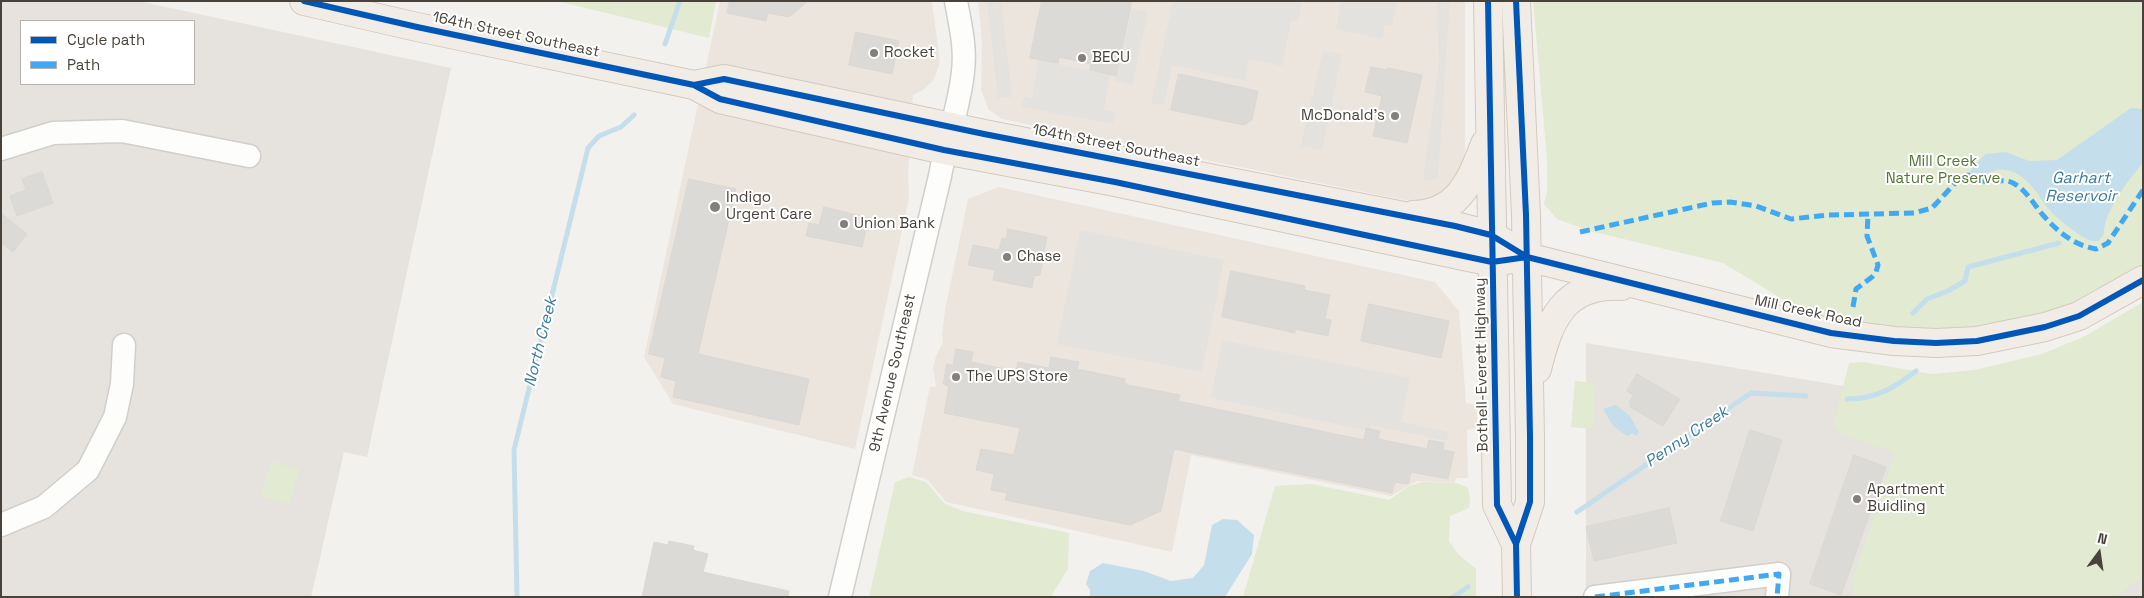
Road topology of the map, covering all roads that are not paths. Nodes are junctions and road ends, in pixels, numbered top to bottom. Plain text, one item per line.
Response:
1 (304, 1) edge
2 (956, 1) edge
3 (1488, 1) edge
4 (1516, 1) edge
5 (1490, 131) junction
6 (947, 138) junction
7 (1, 149) edge
8 (249, 156) dead end
9 (1394, 214) junction
10 (1491, 235) junction
11 (1527, 258) junction
12 (1492, 262) junction
13 (2143, 280) edge
14 (1660, 289) junction
15 (124, 345) dead end
16 (1530, 399) junction
17 (1, 525) edge
18 (1516, 544) junction
19 (840, 597) edge
20 (1517, 597) edge
21 (1595, 597) edge
22 (1777, 597) edge

1 - 6 main road, 164th Street Southeast
2 - 6 street, 9th Avenue Southeast
3 - 5 main road, Bothell-Everett Highway
4 - 11 main road, Bothell-Everett Highway
5 - 9 main road
5 - 10 main road, Bothell-Everett Highway
6 - 9 main road, 164th Street Southeast
6 - 12 main road, 164th Street Southeast
6 - 19 street, 9th Avenue Southeast
7 - 8 street
9 - 10 main road, 164th Street Southeast
10 - 11 main road, 164th Street Southeast
10 - 12 main road, Bothell-Everett Highway
11 - 12 main road, Mill Creek Road
11 - 14 main road, Mill Creek Road
11 - 16 main road, Bothell-Everett Highway
12 - 18 main road, Bothell-Everett Highway
13 - 14 main road, Mill Creek Road
14 - 16 main road
15 - 17 street
16 - 18 main road, Bothell-Everett Highway
18 - 20 main road, Bothell-Everett Highway
21 - 22 street

